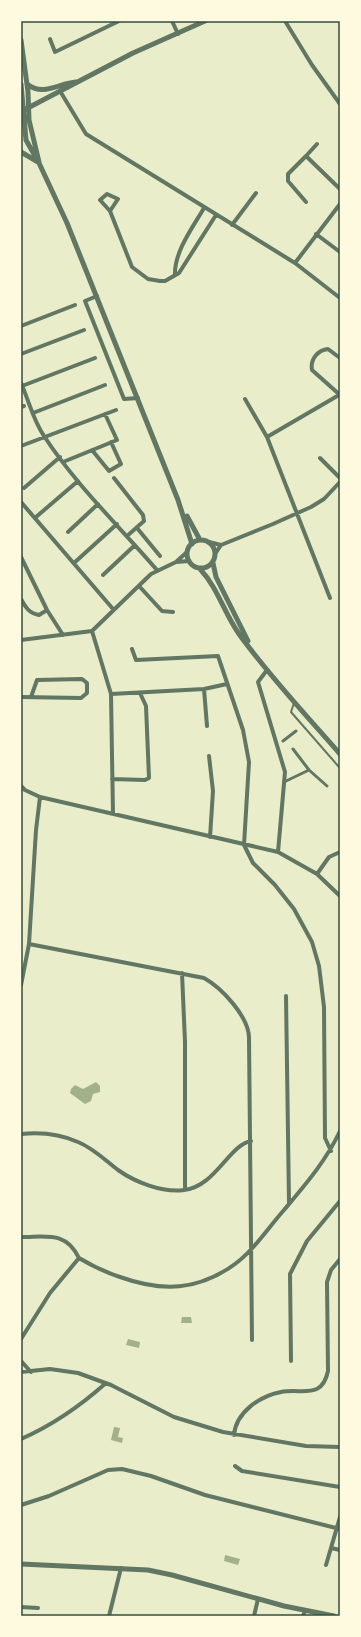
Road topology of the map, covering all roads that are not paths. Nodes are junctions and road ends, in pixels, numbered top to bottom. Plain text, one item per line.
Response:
1 (119, 21) edge
2 (172, 21) edge
3 (205, 21) edge
4 (285, 21) edge
5 (178, 34) junction
6 (50, 38) dead end
7 (21, 40) edge
8 (77, 82) junction
9 (21, 84) edge
10 (27, 84) junction
11 (60, 91) junction
12 (340, 104) edge
13 (29, 106) junction
14 (22, 110) edge
15 (317, 144) dead end
16 (21, 152) edge
17 (306, 156) junction
18 (39, 163) junction
19 (340, 188) edge
20 (256, 193) dead end
21 (306, 202) dead end
22 (340, 204) edge
23 (204, 208) junction
24 (110, 211) junction
25 (216, 215) junction
26 (232, 225) junction
27 (316, 234) junction
28 (340, 252) edge
29 (295, 263) junction
30 (175, 274) junction
31 (97, 296) junction
32 (340, 298) edge
33 (75, 305) dead end
34 (21, 326) edge
35 (84, 330) dead end
36 (21, 354) edge
37 (95, 358) dead end
38 (340, 358) edge
39 (22, 384) edge
40 (106, 384) dead end
41 (340, 395) edge
42 (138, 398) junction
43 (245, 399) dead end
44 (116, 410) dead end
45 (33, 413) junction
46 (105, 414) junction
47 (44, 436) junction
48 (267, 437) junction
49 (111, 442) junction
50 (21, 446) edge
51 (92, 450) junction
52 (60, 457) junction
53 (320, 458) dead end
54 (63, 462) junction
55 (114, 478) dead end
56 (340, 478) edge
57 (78, 481) junction
58 (340, 482) edge
59 (24, 488) dead end
60 (178, 500) junction
61 (22, 504) edge
62 (98, 504) junction
63 (296, 514) junction
64 (36, 517) junction
65 (117, 524) junction
66 (137, 528) junction
67 (68, 532) dead end
68 (127, 536) junction
69 (200, 540) junction
70 (209, 542) junction
71 (192, 544) junction
72 (135, 545) junction
73 (221, 545) junction
74 (187, 552) junction
75 (215, 554) junction
76 (160, 556) dead end
77 (21, 557) edge
78 (189, 561) junction
79 (176, 562) junction
80 (74, 563) junction
81 (213, 563) junction
82 (200, 569) junction
83 (157, 570) junction
84 (103, 575) dead end
85 (139, 586) junction
86 (330, 598) dead end
87 (21, 599) edge
88 (113, 609) junction
89 (47, 610) junction
90 (174, 612) dead end
91 (92, 631) junction
92 (63, 635) junction
93 (21, 640) edge
94 (250, 648) junction
95 (132, 649) dead end
96 (266, 670) junction
97 (227, 684) junction
98 (204, 689) junction
99 (140, 693) junction
100 (111, 694) junction
101 (21, 697) edge
102 (31, 697) junction
103 (295, 702) junction
104 (207, 726) dead end
105 (296, 732) dead end
106 (283, 741) dead end
107 (293, 749) dead end
108 (340, 754) edge
109 (209, 756) dead end
110 (340, 766) edge
111 (309, 770) junction
112 (112, 779) junction
113 (284, 782) junction
114 (21, 786) edge
115 (327, 786) dead end
116 (40, 797) junction
117 (113, 814) junction
118 (210, 837) junction
119 (244, 845) junction
120 (278, 852) junction
121 (340, 852) edge
122 (317, 874) junction
123 (340, 896) edge
124 (29, 944) junction
125 (182, 973) junction
126 (21, 985) edge
127 (286, 996) dead end
128 (340, 1131) edge
129 (21, 1134) edge
130 (251, 1141) junction
131 (331, 1151) junction
132 (185, 1190) junction
133 (340, 1201) edge
134 (289, 1203) junction
135 (21, 1237) edge
136 (251, 1249) junction
137 (79, 1258) junction
138 (340, 1259) edge
139 (21, 1339) edge
140 (252, 1340) dead end
141 (21, 1361) edge
142 (291, 1361) dead end
143 (21, 1372) edge
144 (31, 1372) junction
145 (106, 1383) junction
146 (234, 1435) junction
147 (21, 1439) edge
148 (340, 1447) edge
149 (235, 1466) dead end
150 (340, 1487) edge
151 (21, 1505) edge
152 (340, 1517) edge
153 (338, 1529) edge
154 (331, 1548) junction
155 (340, 1550) edge
156 (21, 1564) edge
157 (326, 1565) dead end
158 (121, 1568) junction
159 (258, 1599) junction
160 (21, 1608) edge
161 (38, 1608) dead end
162 (304, 1613) edge
163 (109, 1616) edge
164 (254, 1616) edge
165 (334, 1616) edge

1 - 6 street
2 - 5 street
3 - 5 street
4 - 12 street
5 - 8 street
7 - 10 street
8 - 10 street
8 - 11 street
9 - 14 street
10 - 13 street
11 - 13 street
11 - 23 street
13 - 14 street
13 - 18 street
14 - 18 street
15 - 17 street
16 - 18 street
17 - 19 street
17 - 21 street
18 - 31 street
20 - 26 street
22 - 27 street
23 - 25 street
23 - 30 street
24 - 24 street
24 - 30 street
25 - 26 street
25 - 30 street
26 - 29 street
27 - 28 street
27 - 29 street
29 - 32 street
31 - 42 street
31 - 42 street
33 - 34 street
35 - 36 street
37 - 39 street
38 - 41 street
39 - 45 street
40 - 45 street
41 - 48 street
42 - 60 street
43 - 48 street
44 - 46 street
45 - 47 street
46 - 47 street
46 - 49 street
47 - 50 street
47 - 52 street
48 - 63 street
49 - 51 street
49 - 51 street
51 - 54 street
52 - 54 street
52 - 59 street
53 - 56 street
54 - 57 street
55 - 66 street
57 - 62 street
57 - 64 street
58 - 63 street
60 - 69 street
60 - 71 street
61 - 64 street
62 - 65 street
62 - 67 street
63 - 73 street
63 - 86 street
64 - 80 street
65 - 68 street
65 - 80 street
66 - 68 street
66 - 76 street
68 - 72 street
69 - 70 street
69 - 71 street
70 - 73 street
70 - 75 street
71 - 74 street
72 - 83 street
72 - 84 street
73 - 75 street
74 - 78 street
74 - 79 street
75 - 81 street
77 - 89 street
78 - 79 street
78 - 82 street
79 - 83 street
80 - 88 street
81 - 82 street
81 - 94 street
82 - 94 street
83 - 85 street
85 - 88 street
85 - 90 street
87 - 89 street
88 - 91 street
89 - 92 street
91 - 92 street
91 - 100 street
92 - 93 street
94 - 96 street
95 - 97 street
96 - 103 street
96 - 113 street
97 - 98 street
97 - 119 street
98 - 99 street
98 - 104 street
99 - 100 street
99 - 112 street
100 - 112 street
101 - 102 street
102 - 102 street
103 - 108 street
103 - 110 lane
105 - 106 street
107 - 111 street
109 - 118 street
111 - 113 street
111 - 115 street
112 - 117 street
113 - 120 street
114 - 116 street
116 - 117 street
116 - 124 street
117 - 118 street
118 - 119 street
119 - 120 street
119 - 131 street
120 - 122 street
121 - 122 street
122 - 123 street
124 - 125 street
124 - 126 street
125 - 130 street
125 - 132 street
127 - 134 street
128 - 131 street
129 - 132 street
130 - 132 street
130 - 136 street
131 - 134 street
133 - 142 street
134 - 136 street
135 - 137 street
136 - 137 street
136 - 140 street
137 - 139 street
138 - 146 street
141 - 144 street
143 - 144 street
144 - 145 street
145 - 146 street
145 - 147 street
146 - 148 street
149 - 150 street
151 - 153 street
152 - 153 street
153 - 154 street
154 - 155 street
154 - 157 street
156 - 158 street
158 - 159 street
158 - 163 street
159 - 162 street
159 - 164 street
160 - 161 street
162 - 165 street

